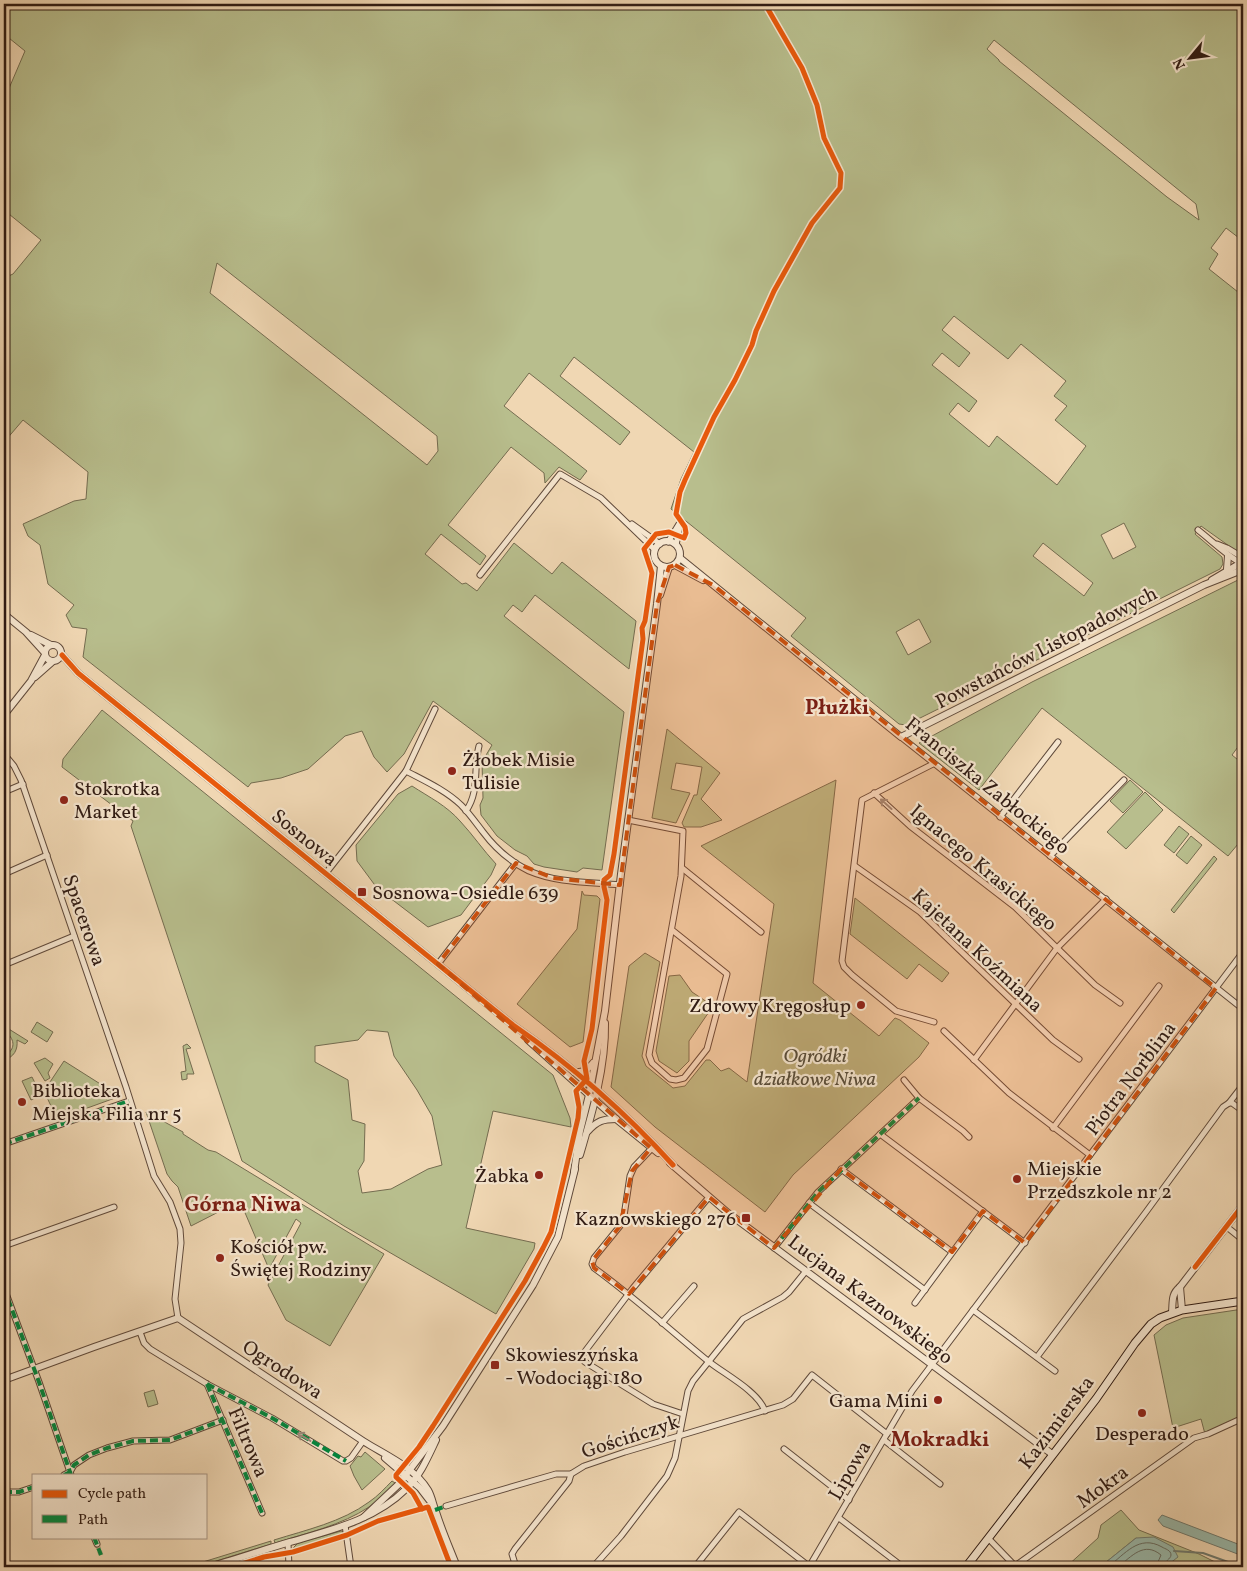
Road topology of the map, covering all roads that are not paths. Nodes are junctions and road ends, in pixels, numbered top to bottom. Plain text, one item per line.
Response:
1 (626, 521) junction
2 (1198, 530) dead end
3 (668, 542) junction
4 (1215, 543) junction
5 (660, 544) junction
6 (676, 545) junction
7 (655, 550) junction
8 (1228, 556) junction
9 (680, 558) junction
10 (1241, 564) edge
11 (661, 566) junction
12 (672, 566) junction
13 (1227, 570) junction
14 (480, 575) dead end
15 (713, 585) junction
16 (1204, 585) junction
17 (657, 604) junction
18 (4, 614) edge
19 (26, 632) junction
20 (51, 645) junction
21 (45, 654) junction
22 (57, 660) junction
23 (31, 681) junction
24 (435, 709) dead end
25 (4, 715) edge
26 (901, 737) junction
27 (1058, 742) dead end
28 (479, 746) dead end
29 (4, 754) edge
30 (933, 764) junction
31 (406, 771) junction
32 (1124, 780) dead end
33 (23, 784) junction
34 (4, 792) edge
35 (874, 793) junction
36 (466, 810) junction
37 (1000, 817) junction
38 (628, 820) junction
39 (47, 856) junction
40 (1050, 856) junction
41 (516, 863) junction
42 (855, 866) junction
43 (682, 868) junction
44 (326, 873) junction
45 (4, 874) edge
46 (620, 885) junction
47 (1106, 899) junction
48 (672, 930) junction
49 (761, 932) dead end
50 (74, 936) junction
51 (1057, 948) junction
52 (1243, 952) edge
53 (438, 964) junction
54 (4, 965) edge
55 (1159, 986) dead end
56 (1216, 988) junction
57 (1120, 1003) dead end
58 (1015, 1004) junction
59 (1243, 1009) edge
60 (605, 1011) junction
61 (934, 1022) dead end
62 (513, 1025) junction
63 (944, 1031) dead end
64 (1079, 1059) dead end
65 (974, 1060) junction
66 (594, 1062) junction
67 (574, 1072) junction
68 (904, 1080) dead end
69 (590, 1085) junction
70 (1243, 1085) edge
71 (596, 1090) junction
72 (589, 1095) junction
73 (919, 1098) junction
74 (595, 1100) junction
75 (129, 1101) junction
76 (1229, 1103) junction
77 (1243, 1111) edge
78 (616, 1119) junction
79 (1053, 1128) junction
80 (587, 1132) junction
81 (880, 1134) junction
82 (969, 1137) dead end
83 (4, 1144) edge
84 (653, 1147) junction
85 (1090, 1155) junction
86 (841, 1169) junction
87 (574, 1172) junction
88 (709, 1197) junction
89 (808, 1203) junction
90 (1243, 1205) edge
91 (114, 1207) dead end
92 (983, 1211) junction
93 (1227, 1226) junction
94 (1243, 1240) edge
95 (1025, 1242) junction
96 (4, 1246) edge
97 (774, 1248) junction
98 (952, 1252) junction
99 (806, 1271) junction
100 (694, 1286) dead end
101 (1180, 1287) junction
102 (4, 1288) edge
103 (925, 1290) junction
104 (629, 1294) junction
105 (1243, 1301) edge
106 (915, 1303) dead end
107 (973, 1310) junction
108 (1182, 1310) junction
109 (1172, 1312) junction
110 (178, 1318) junction
111 (662, 1323) junction
112 (140, 1332) junction
113 (1037, 1357) junction
114 (708, 1361) junction
115 (932, 1365) junction
116 (35, 1370) junction
117 (1055, 1371) dead end
118 (4, 1380) edge
119 (207, 1384) junction
120 (765, 1411) junction
121 (683, 1414) junction
122 (1243, 1418) edge
123 (223, 1420) junction
124 (444, 1426) junction
125 (885, 1437) junction
126 (678, 1438) junction
127 (363, 1441) junction
128 (784, 1448) dead end
129 (1052, 1454) junction
130 (70, 1473) edge
131 (407, 1473) junction
132 (571, 1474) junction
133 (415, 1479) junction
134 (940, 1484) dead end
135 (32, 1488) edge
136 (4, 1492) edge
137 (849, 1500) junction
138 (446, 1506) dead end
139 (262, 1513) dead end
140 (364, 1517) junction
141 (839, 1518) junction
142 (345, 1525) junction
143 (94, 1538) edge
144 (988, 1538) junction
145 (288, 1543) junction
146 (97, 1544) tunnel mouth
147 (899, 1564) dead end
148 (209, 1567) edge
149 (289, 1567) edge
150 (351, 1567) edge
151 (457, 1567) edge
152 (516, 1567) edge
153 (593, 1567) edge
154 (695, 1567) edge
155 (810, 1567) edge
156 (966, 1567) edge

1 - 5 street
1 - 7 street
1 - 14 street
2 - 4 street
3 - 5 street
3 - 6 street
3 - 6 street
4 - 8 street
4 - 10 street
5 - 7 street
6 - 9 street
7 - 11 street
8 - 10 street
8 - 13 street
9 - 12 street
9 - 15 street, Franciszka Zabłockiego
10 - 13 street, Powstańców Listopadowych
10 - 16 street, Powstańców Listopadowych
11 - 12 street
11 - 17 street
12 - 15 street, Franciszka Zabłockiego
12 - 17 street
13 - 16 street, Powstańców Listopadowych
15 - 26 street, Franciszka Zabłockiego
16 - 26 street, Powstańców Listopadowych
17 - 38 street
18 - 19 street
19 - 20 street
19 - 21 street
20 - 21 street
20 - 22 street
21 - 22 street
21 - 23 street
22 - 23 street
22 - 44 street, Sosnowa
23 - 25 street
24 - 31 street
26 - 30 street, Franciszka Zabłockiego
27 - 37 street
28 - 36 street
29 - 33 street, Spacerowa
30 - 35 street
30 - 37 street, Franciszka Zabłockiego
31 - 36 street
31 - 44 street
32 - 40 street
33 - 34 street
33 - 39 street, Spacerowa
35 - 42 street
51 -> 35 street, Ignacego Krasickiego
36 - 41 street
37 - 40 street, Franciszka Zabłockiego
38 - 43 street
38 - 46 street
39 - 45 street
39 - 50 street, Spacerowa
40 - 47 street, Franciszka Zabłockiego
41 - 46 street
41 - 53 street
42 - 58 street, Kajetana Koźmiana
42 - 61 street
43 - 48 street
43 - 49 street
44 - 53 street, Sosnowa
46 - 60 street
47 - 51 street
47 - 56 street, Franciszka Zabłockiego
48 - 48 street
50 - 54 street
50 - 75 street, Spacerowa
51 - 57 street, Ignacego Krasickiego
51 - 58 street
52 - 56 street, Piotra Norblina
53 - 62 street, Sosnowa
55 - 79 street
56 - 59 street, Franciszka Zabłockiego
56 - 85 street, Piotra Norblina
58 - 64 street, Kajetana Koźmiana
58 - 65 street
60 - 66 street
60 - 71 street
62 - 67 street, Sosnowa
62 - 72 street, Sosnowa
63 - 65 street
65 - 79 street
66 - 67 street
66 - 69 street
67 - 69 street, Sosnowa
68 - 73 street
69 - 71 street, Sosnowa
69 - 72 street
70 - 76 street
71 - 74 street
71 - 84 street, Lucjana Kaznowskiego
72 - 74 street, Sosnowa
72 - 87 street
73 - 81 street
73 - 82 street
74 - 78 street, Lucjana Kaznowskiego
74 - 80 street
75 - 83 street
75 - 110 street, Spacerowa
76 - 77 street
76 - 113 street
78 - 80 street
78 - 84 street, Lucjana Kaznowskiego
79 - 85 street
80 - 87 street
81 - 86 street
81 - 92 street
84 - 88 street, Lucjana Kaznowskiego
84 - 104 street
85 - 95 street, Piotra Norblina
86 - 89 street
86 - 98 street
87 - 124 street
88 - 97 street, Lucjana Kaznowskiego
88 - 104 street
89 - 97 street
89 - 103 street
90 - 93 street
91 - 96 street
92 - 95 street
92 - 98 street
93 - 94 street
93 - 101 street
95 - 107 street, Piotra Norblina
97 - 99 street, Lucjana Kaznowskiego
98 - 103 street
99 - 114 street
99 - 115 street, Lucjana Kaznowskiego
100 - 111 street
101 - 108 street
101 - 109 street
102 - 116 street
103 - 106 street
104 - 111 street
104 - 121 street
105 - 108 main road, Kazimierska
107 - 113 street
107 - 115 street, Piotra Norblina
108 - 109 main road, Kazimierska
109 - 129 main road, Kazimierska
110 - 112 street
110 - 127 street, Ogrodowa
111 - 114 street
112 - 116 street
112 - 119 street
113 - 117 street
114 - 120 street
114 - 121 street
115 - 125 street, Lipowa
115 - 129 street, Lucjana Kaznowskiego
116 - 118 street
116 - 130 street
119 - 123 street, Filtrowa
127 -> 119 street
120 - 125 street, Gościńczyk
120 - 126 street, Gościńczyk
121 - 126 street
122 - 144 street, Mokra
123 - 130 street
123 - 139 street, Filtrowa
124 - 131 street
124 - 133 street
125 - 134 street
125 - 137 street, Lipowa
126 - 132 street, Gościńczyk
126 - 153 street
127 - 131 street, Ogrodowa
128 - 137 street
129 - 144 main road, Kazimierska
131 - 133 street, Ogrodowa
131 - 140 street
132 - 138 street, Gościńczyk
132 - 152 street
133 - 140 street
133 - 151 street, Ogrodowa
135 - 136 street
137 - 141 street, Lipowa
140 - 142 street
141 - 147 street
141 - 155 street, Lipowa
142 - 145 street
142 - 150 street
143 - 146 street
144 - 156 main road, Kazimierska
145 - 148 street
145 - 149 street
154 - 155 street

